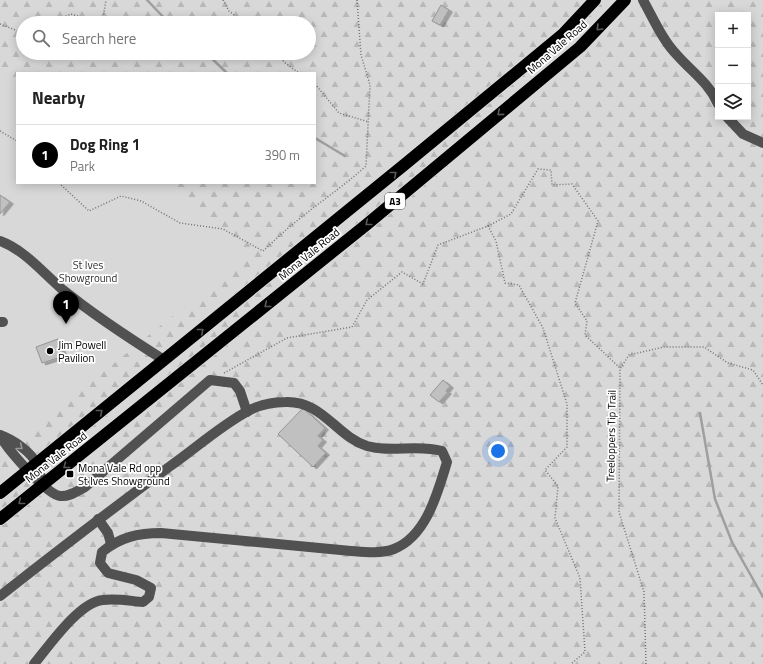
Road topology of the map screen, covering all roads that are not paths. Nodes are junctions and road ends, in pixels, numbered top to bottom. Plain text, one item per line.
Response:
1 (595, 0) edge
2 (625, 0) edge
3 (643, 0) edge
4 (715, 97) edge
5 (730, 120) edge
6 (763, 143) edge
7 (0, 241) edge
8 (164, 360) junction
9 (248, 412) junction
10 (0, 435) edge
11 (32, 467) junction
12 (43, 484) junction
13 (0, 493) edge
14 (0, 519) edge
15 (98, 519) junction
16 (111, 544) junction
17 (0, 596) edge
18 (34, 664) edge

8 -> 1 highway, Mona Vale Road / A3
2 -> 12 highway, Mona Vale Road / A3
3 - 4 street
5 - 6 street
7 - 8 street
11 -> 8 highway, Mona Vale Road / A3
9 - 12 street
9 - 15 street
9 - 16 street
10 - 11 street
11 - 12 street
11 - 13 highway, Mona Vale Road / A3
12 -> 14 highway, Mona Vale Road / A3
15 - 16 street
15 - 17 street
16 - 18 street

